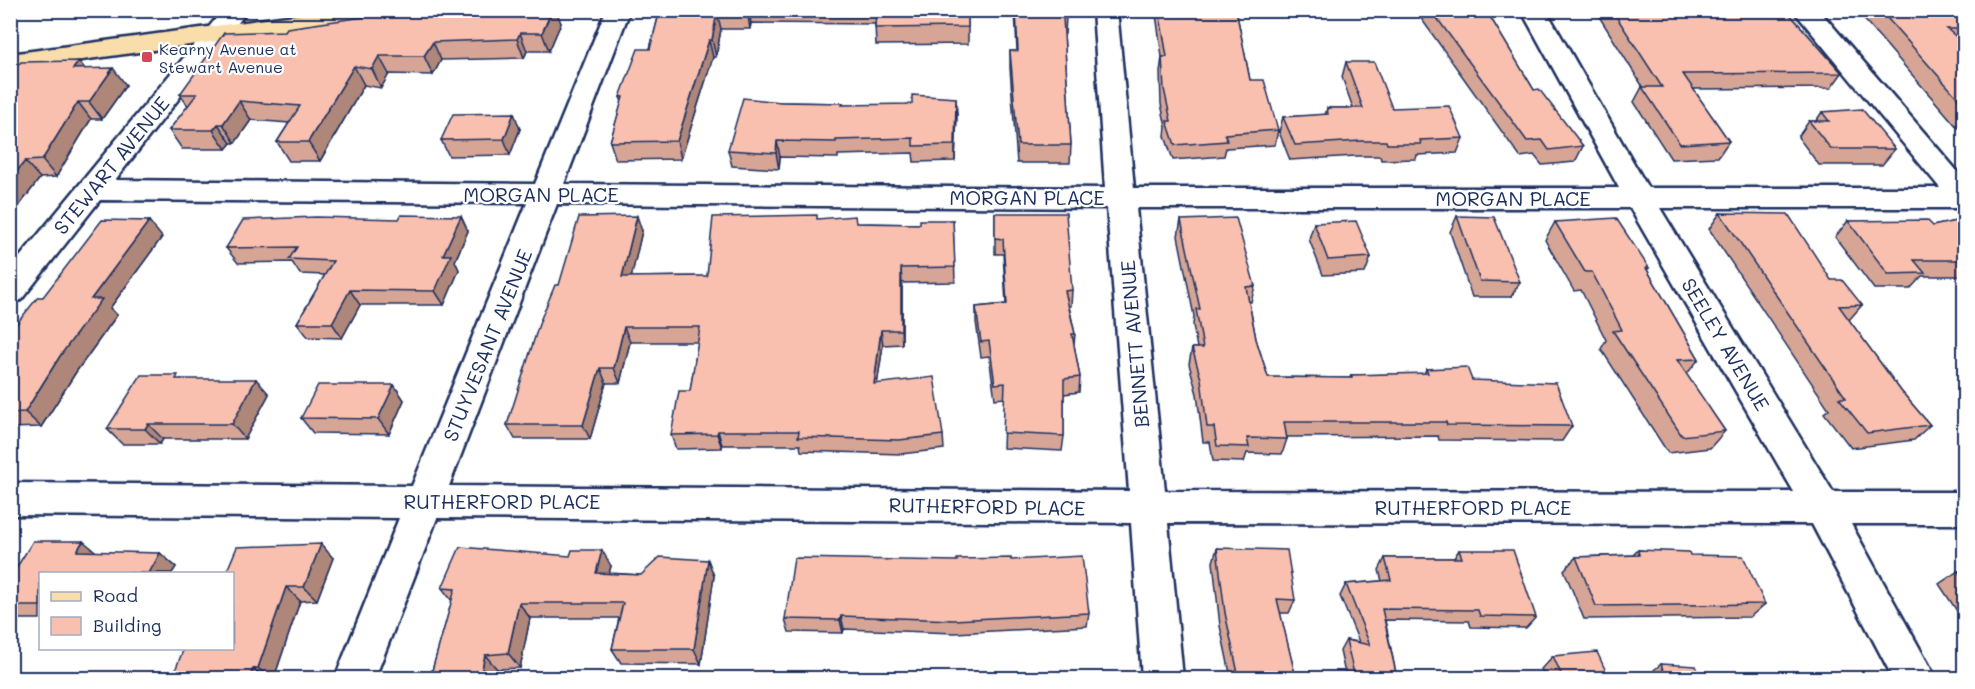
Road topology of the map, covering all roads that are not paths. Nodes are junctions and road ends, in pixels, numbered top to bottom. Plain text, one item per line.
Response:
1 (236, 10) edge
2 (390, 10) edge
3 (618, 10) edge
4 (1105, 10) edge
5 (1533, 10) edge
6 (1805, 10) edge
7 (217, 34) junction
8 (10, 62) edge
9 (90, 190) junction
10 (546, 194) junction
11 (1965, 197) edge
12 (1120, 198) junction
13 (1639, 198) junction
14 (10, 292) edge
15 (10, 499) edge
16 (425, 501) junction
17 (1149, 507) junction
18 (1823, 508) junction
19 (1965, 508) edge
20 (355, 678) edge
21 (1162, 678) edge
22 (1915, 678) edge

1 - 7 street, STEWART AVENUE
2 - 7 main road
3 - 10 street, STUYVESANT AVENUE
4 - 12 street, BENNETT AVENUE
5 - 13 street, SEELEY AVENUE
6 - 11 street
7 - 8 main road
7 - 9 street, STEWART AVENUE
9 - 10 street, MORGAN PLACE
9 - 14 street, STEWART AVENUE
10 - 12 street, MORGAN PLACE
10 - 16 street, STUYVESANT AVENUE
11 - 13 street, MORGAN PLACE
12 - 13 street, MORGAN PLACE
12 - 17 street, BENNETT AVENUE
13 - 18 street, SEELEY AVENUE
15 - 16 street, RUTHERFORD PLACE
16 - 17 street, RUTHERFORD PLACE
16 - 20 street, STUYVESANT AVENUE
17 - 18 street, RUTHERFORD PLACE
17 - 21 street, BENNETT AVENUE
18 - 19 street, RUTHERFORD PLACE
18 - 22 street, SEELEY AVENUE

